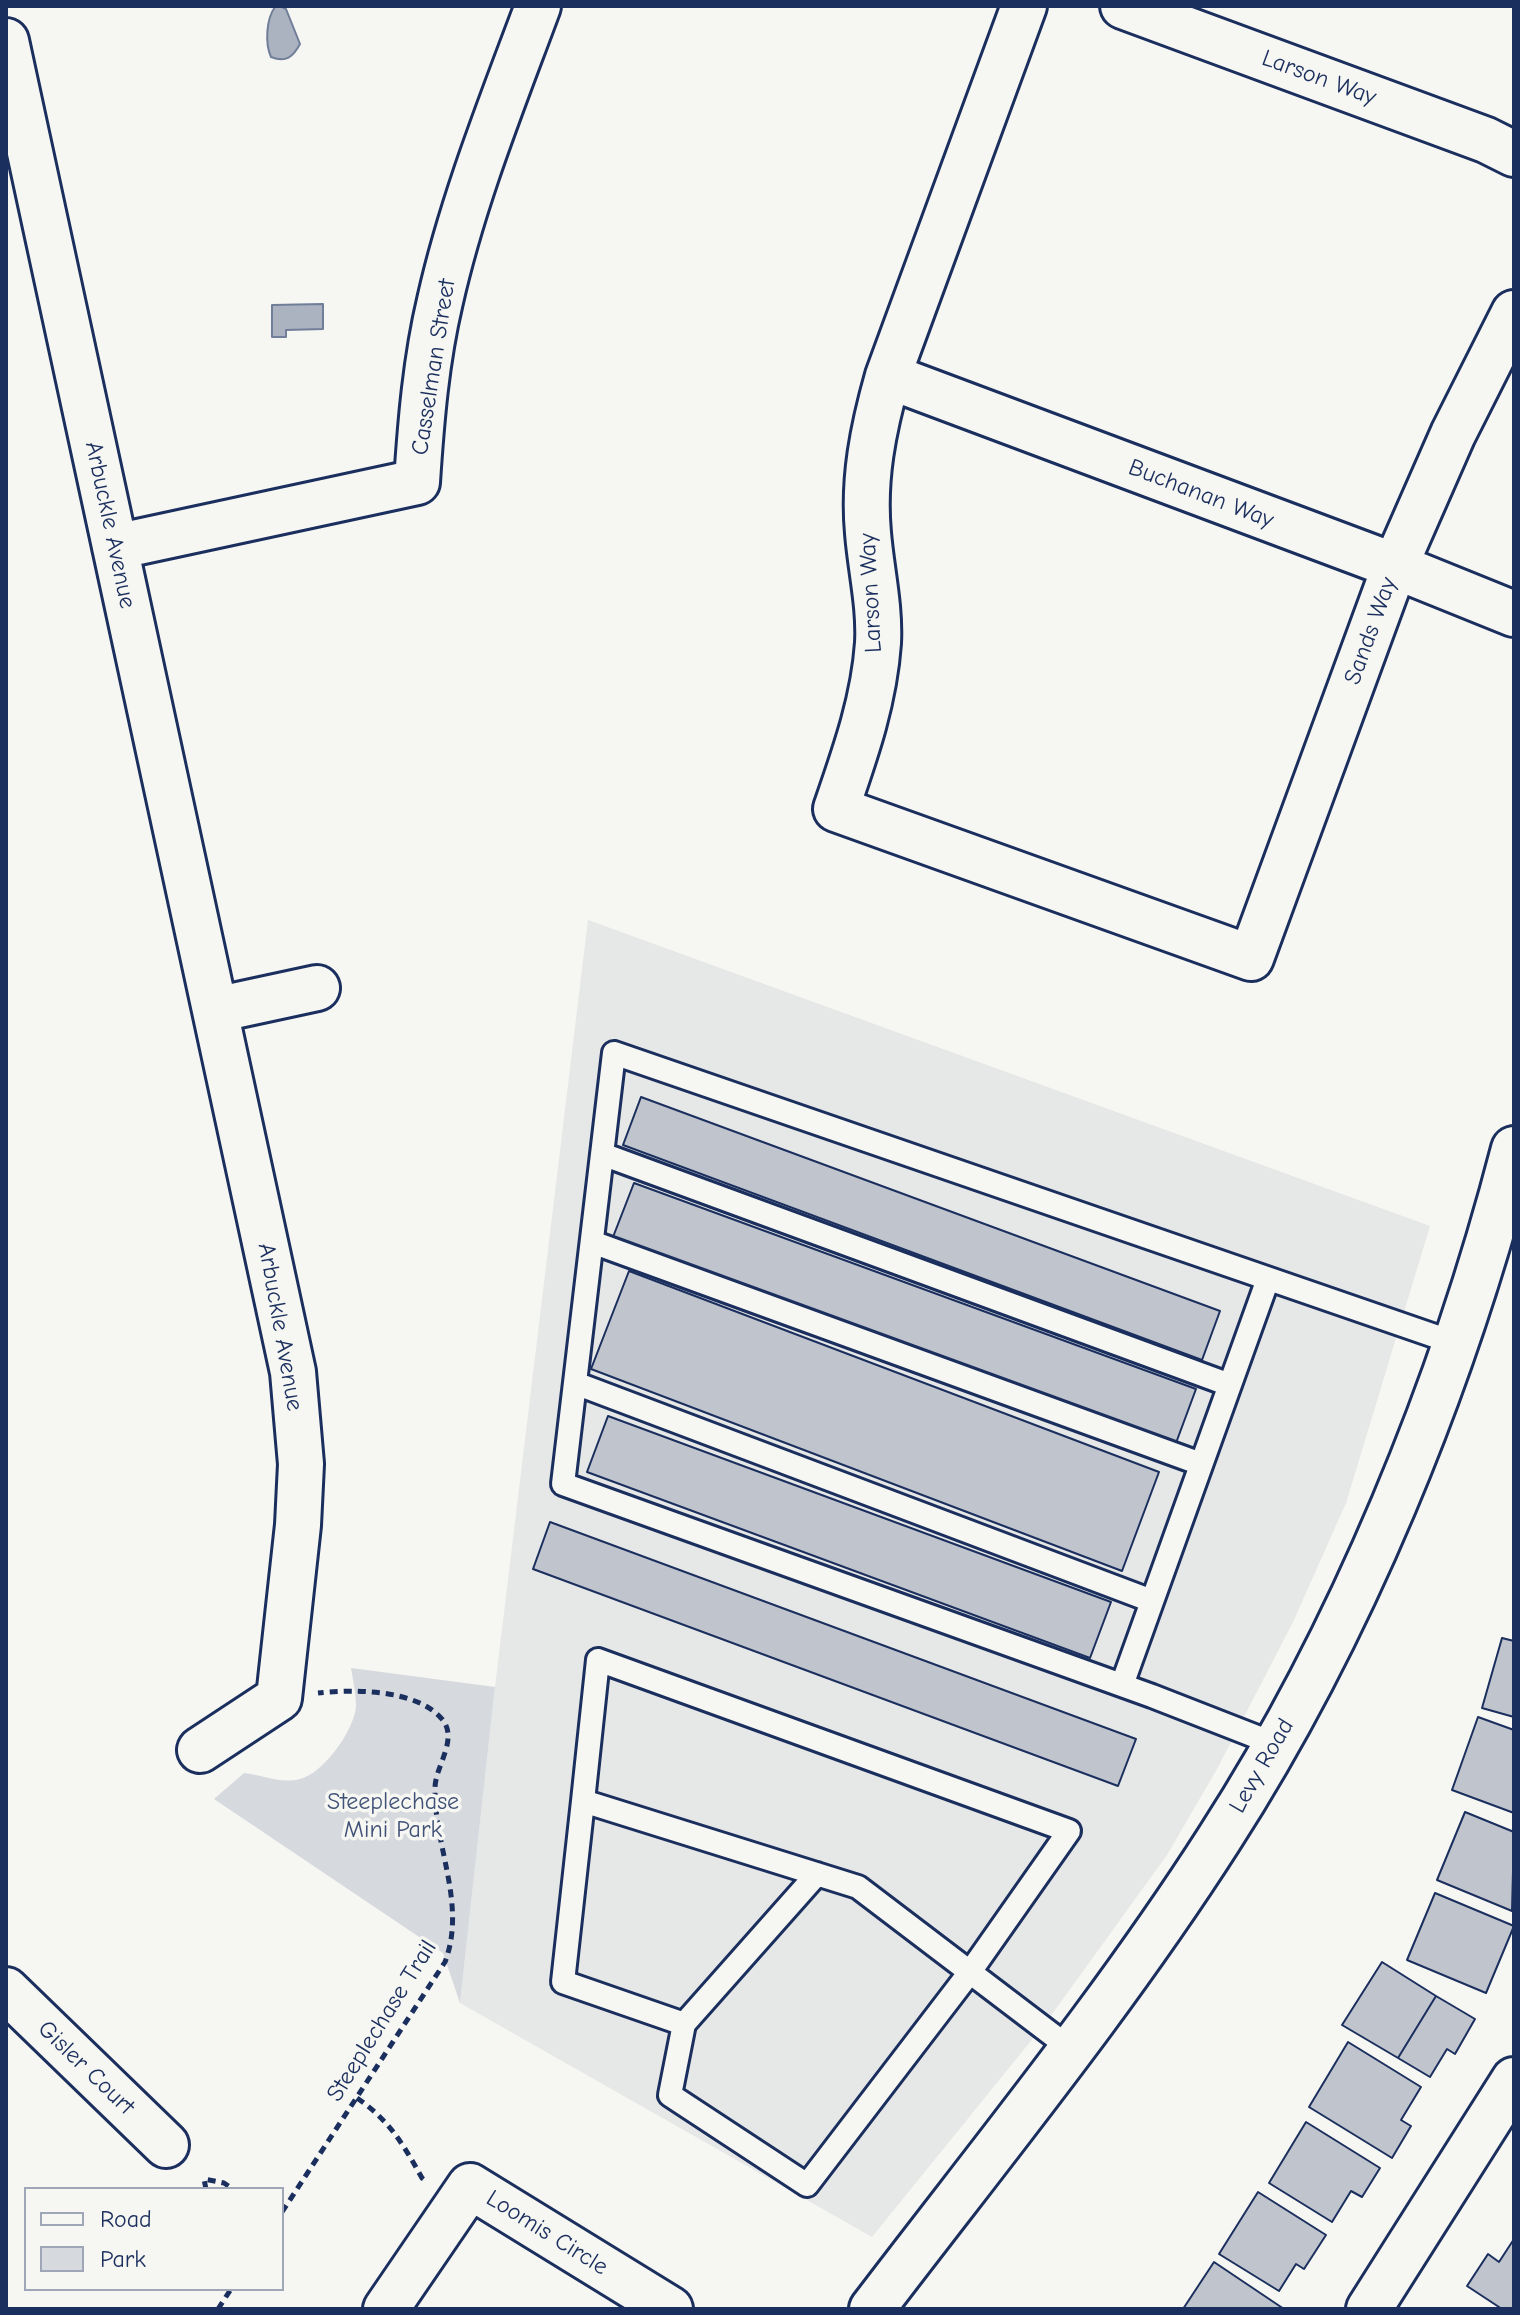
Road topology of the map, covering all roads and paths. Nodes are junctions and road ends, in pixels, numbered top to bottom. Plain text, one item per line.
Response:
1 (538, 6) edge
2 (1024, 6) edge
3 (1123, 6) edge
4 (6, 41) edge
5 (1514, 154) edge
6 (1514, 313) edge
7 (888, 376) junction
8 (115, 547) junction
9 (1395, 566) junction
10 (1514, 614) edge
11 (1251, 958) joint
12 (317, 988) dead end
13 (215, 1010) junction
14 (602, 1154) junction
15 (1512, 1162) edge
16 (592, 1242) junction
17 (1268, 1279) junction
18 (1455, 1343) junction
19 (575, 1383) junction
20 (1230, 1385) junction
21 (1201, 1464) junction
22 (1152, 1601) junction
23 (1122, 1685) junction
24 (279, 1698) junction
25 (1275, 1744) junction
26 (200, 1750) dead end
27 (583, 1801) junction
28 (817, 1874) junction
29 (970, 1972) junction
30 (6, 1990) edge
31 (684, 2024) junction
32 (1071, 2049) junction
33 (1514, 2080) edge
34 (357, 2098) junction
35 (166, 2145) dead end
36 (206, 2187) edge
37 (230, 2187) edge
38 (459, 2202) junction
39 (284, 2208) edge
40 (230, 2291) edge
41 (218, 2309) edge
42 (386, 2309) edge
43 (670, 2309) edge
44 (872, 2309) edge
45 (1369, 2309) edge

1 - 8 street, Casselman Street
2 - 7 street, Larson Way
3 - 5 street, Larson Way
4 - 8 street, Arbuckle Avenue
6 - 9 street, Sands Way
7 - 9 street, Buchanan Way
7 - 11 street, Larson Way
8 - 13 street, Arbuckle Avenue
9 - 10 street, Buchanan Way
9 - 11 street, Sands Way
12 - 13 street
13 - 24 street, Arbuckle Avenue
14 - 16 lane
14 - 17 lane
14 - 20 lane
15 - 18 street, Levy Road
16 - 19 lane
16 - 21 lane
17 - 18 lane
17 - 20 lane
18 - 25 street, Levy Road
19 - 22 lane
19 - 23 lane
20 - 21 lane
21 - 22 lane
22 - 23 lane
23 - 25 lane
24 - 26 street
24 - 34 path, Steeplechase Trail
25 - 32 street, Levy Road
27 - 28 lane
27 - 29 lane
27 - 31 lane
28 - 29 lane
28 - 31 lane
29 - 31 lane
29 - 32 lane
30 - 35 street, Gisler Court
32 - 44 street, Levy Road
33 - 45 street
34 - 38 path
34 - 39 path, Steeplechase Trail
36 - 37 path
38 - 42 street, Loomis Circle
38 - 43 street, Loomis Circle
40 - 41 path

